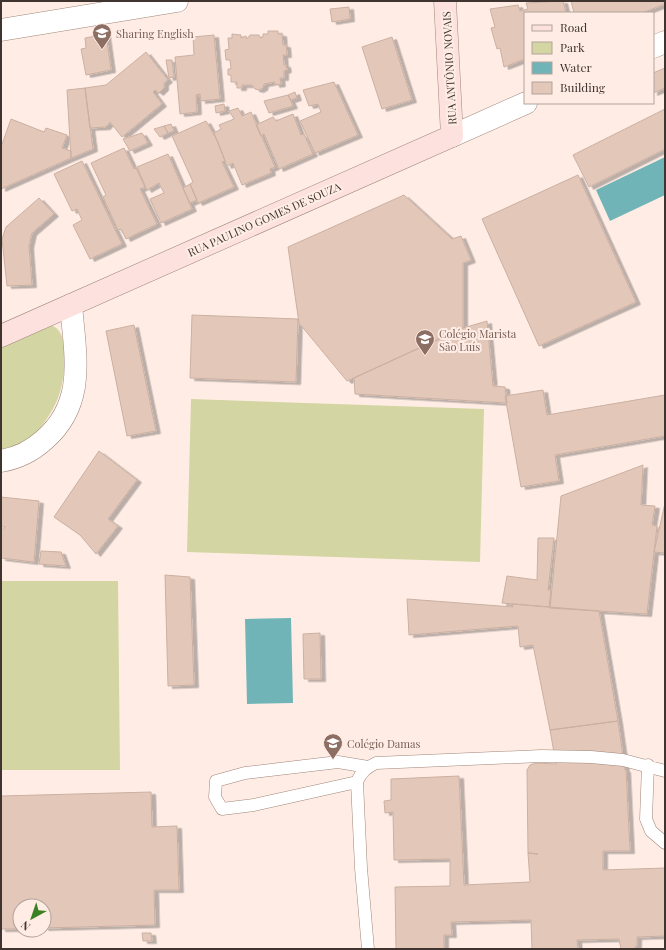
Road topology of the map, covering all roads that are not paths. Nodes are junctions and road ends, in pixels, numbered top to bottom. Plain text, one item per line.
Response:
1 (177, 1) edge
2 (445, 1) edge
3 (1, 30) edge
4 (665, 42) edge
5 (654, 47) edge
6 (524, 104) edge
7 (452, 136) junction
8 (71, 305) junction
9 (1, 336) edge
10 (1, 461) edge
11 (648, 766) junction
12 (368, 767) junction
13 (665, 771) edge
14 (357, 782) junction
15 (665, 843) edge
16 (368, 949) edge

1 - 3 street
2 - 7 street, RUA ANTÔNIO NOVAIS
4 - 5 street
6 - 7 street, RUA PAULINO GOMES DE SOUZA
7 - 8 street, RUA PAULINO GOMES DE SOUZA
8 - 9 street, RUA PAULINO GOMES DE SOUZA
8 - 10 street
11 - 12 lane
11 - 13 lane
11 - 15 lane
12 - 14 lane
12 - 14 lane
14 - 16 lane

